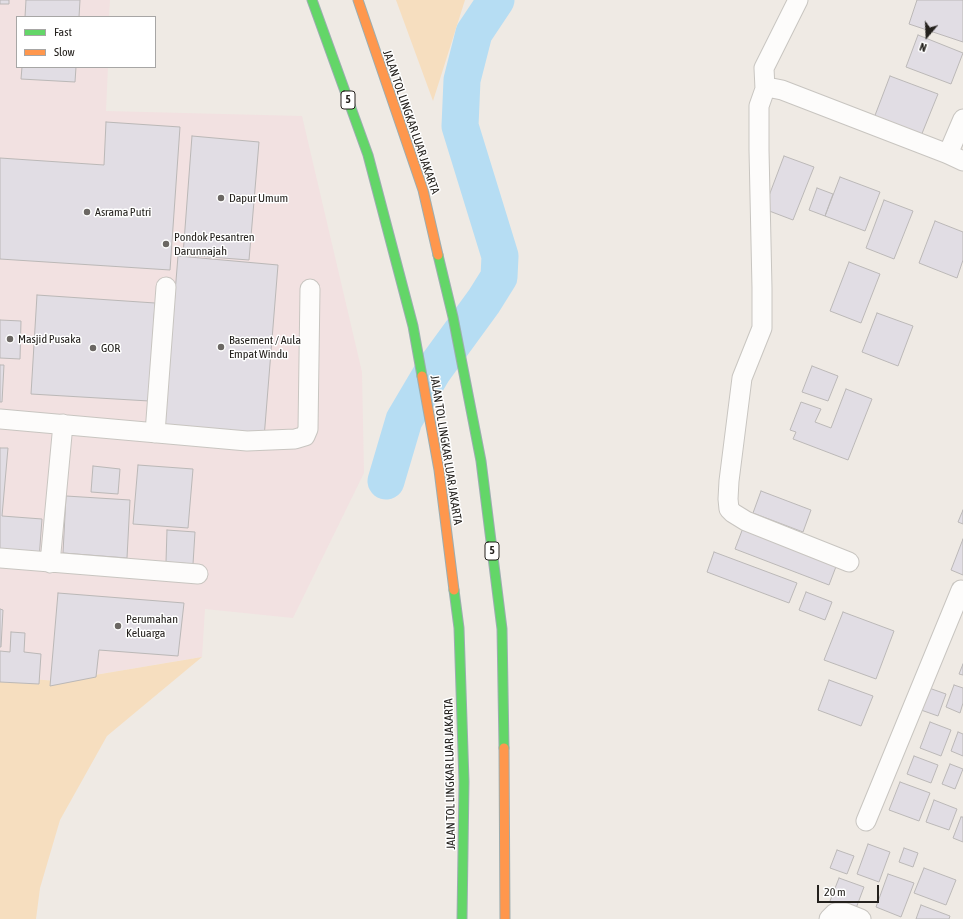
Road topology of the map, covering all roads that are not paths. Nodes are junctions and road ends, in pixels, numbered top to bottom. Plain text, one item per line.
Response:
1 (312, 0) edge
2 (358, 0) edge
3 (798, 0) edge
4 (765, 89) junction
5 (963, 119) edge
6 (955, 157) edge
7 (166, 288) dead end
8 (310, 289) dead end
9 (0, 419) edge
10 (63, 424) junction
11 (155, 433) junction
12 (0, 558) edge
13 (849, 562) dead end
14 (50, 563) junction
15 (198, 574) dead end
16 (963, 591) edge
17 (866, 821) dead end
18 (832, 916) edge
19 (462, 919) edge
20 (505, 919) edge
21 (861, 919) edge

1 - 19 highway, JALAN TOL LINGKAR LUAR JAKARTA / 5
2 - 20 highway, JALAN TOL LINGKAR LUAR JAKARTA / 5
3 - 4 street
4 - 6 street
4 - 13 street
5 - 6 street
7 - 11 street
8 - 11 street
9 - 10 street
10 - 11 street
10 - 14 street
12 - 14 street
14 - 15 street
16 - 17 street
18 - 21 street

